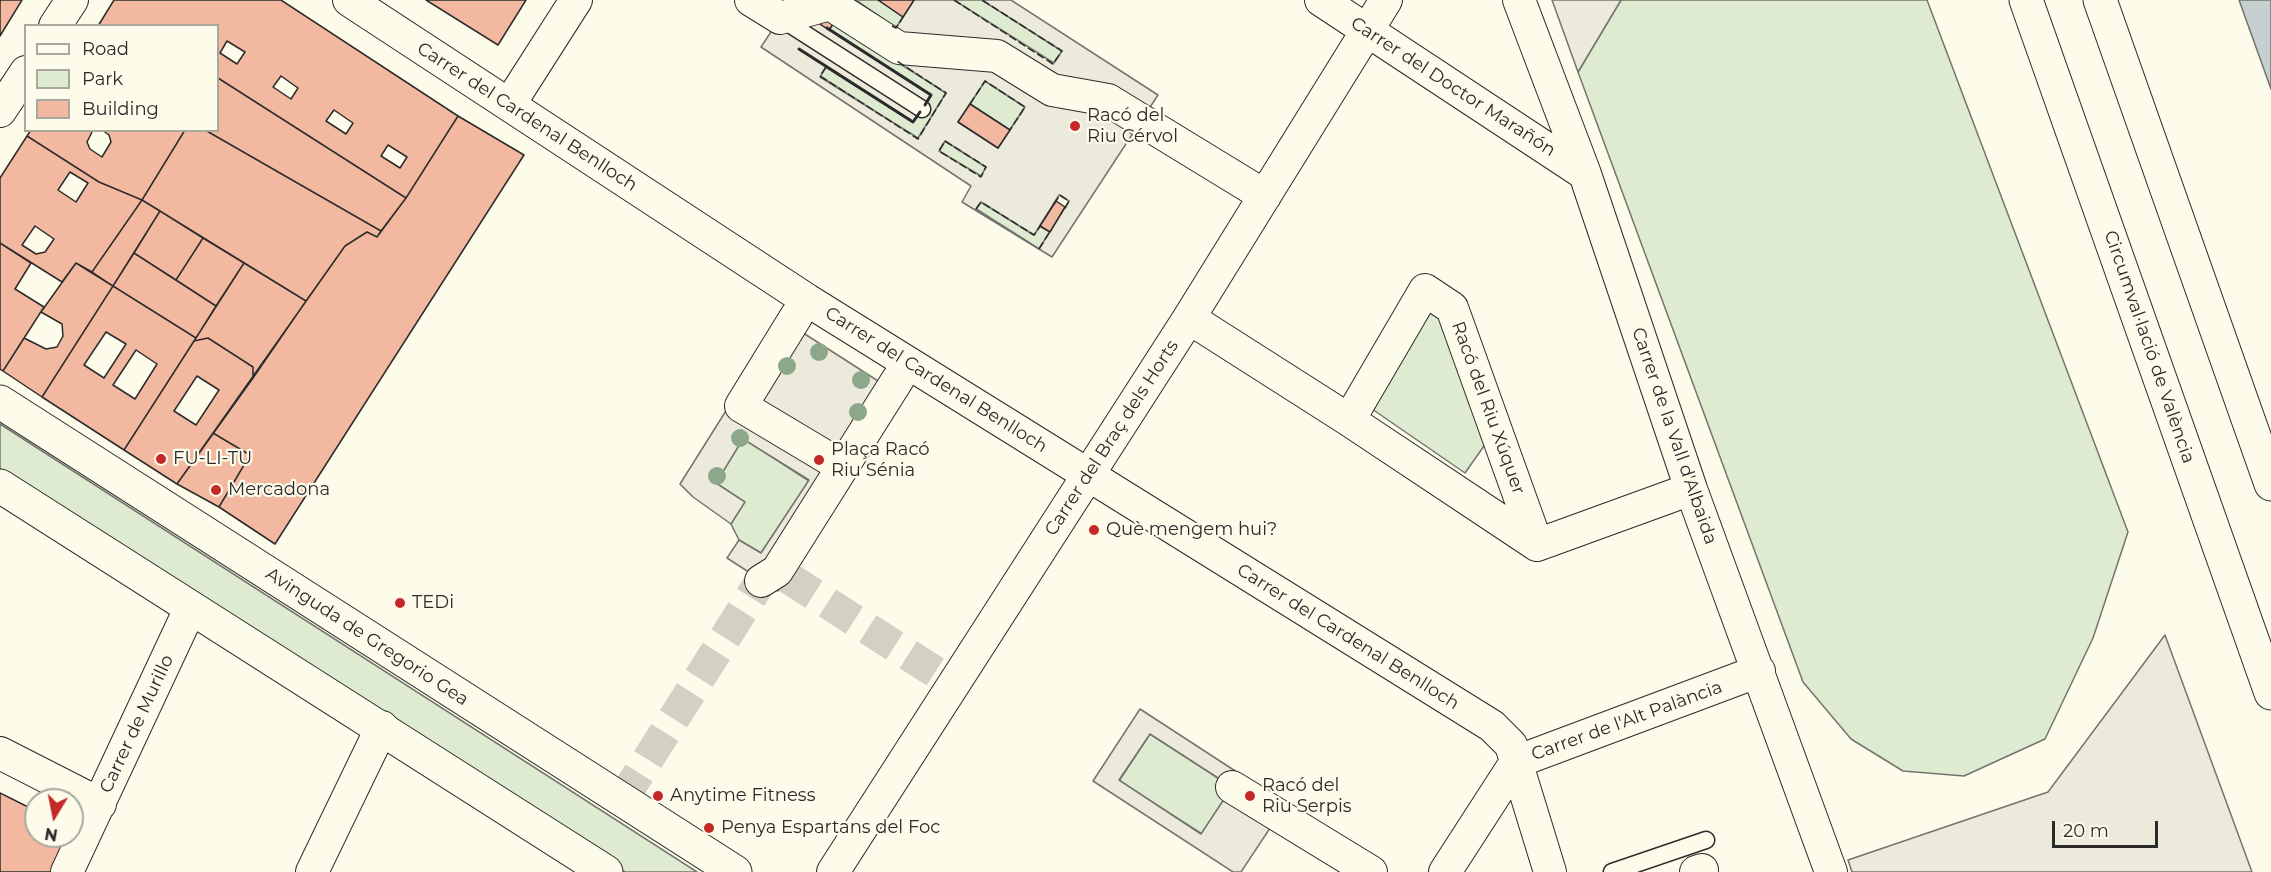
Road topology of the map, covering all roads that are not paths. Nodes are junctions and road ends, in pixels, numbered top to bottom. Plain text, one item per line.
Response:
1 (72, 0) edge
2 (349, 0) edge
3 (576, 0) edge
4 (751, 0) edge
5 (1320, 0) edge
6 (1386, 0) edge
7 (1519, 0) edge
8 (2026, 0) edge
9 (2100, 0) edge
10 (780, 18) junction
11 (57, 24) edge
12 (1368, 30) junction
13 (24, 75) edge
14 (509, 105) junction
15 (922, 109) dead end
16 (0, 111) edge
17 (1585, 174) junction
18 (1265, 196) junction
19 (797, 315) dead end
20 (1189, 318) junction
21 (898, 379) dead end
22 (0, 402) edge
23 (1349, 420) junction
24 (843, 467) junction
25 (1089, 476) junction
26 (2271, 484) edge
27 (0, 486) edge
28 (1691, 489) junction
29 (1537, 545) junction
30 (775, 576) tunnel mouth
31 (190, 609) junction
32 (1759, 672) junction
33 (2271, 693) edge
34 (382, 727) junction
35 (0, 753) edge
36 (1516, 762) junction
37 (1232, 787) dead end
38 (100, 804) junction
39 (1706, 840) dead end
40 (574, 863) edge
41 (67, 872) edge
42 (312, 872) edge
43 (606, 872) edge
44 (735, 872) edge
45 (832, 872) edge
46 (1371, 872) edge
47 (1445, 872) edge
48 (1550, 872) edge
49 (1612, 872) edge
50 (1696, 872) edge
51 (1702, 872) edge
52 (1831, 872) edge

1 - 11 street
2 - 14 street, Carrer del Cardenal Benlloch
3 - 14 street
4 - 10 street
5 - 12 street, Carrer del Doctor Marañón
6 - 12 street, Carrer del Braç dels Horts
7 - 17 street, Carrer de la Vall d'Albaida
8 - 33 main road, Circumval·lació de València
9 - 26 main road
10 - 15 lane
10 - 18 street
12 - 17 street, Carrer del Doctor Marañón
12 - 18 street, Carrer del Braç dels Horts
13 - 16 street
14 - 25 street, Carrer del Cardenal Benlloch
17 - 28 street, Carrer de la Vall d'Albaida
18 - 20 street, Carrer del Braç dels Horts
19 - 24 street
20 - 23 street, Racó del Riu Xúquer
20 - 25 street, Carrer del Braç dels Horts
21 - 24 street
22 - 44 main road, Avinguda de Gregorio Gea
23 - 29 street, Racó del Riu Xúquer
23 - 29 street, Racó del Riu Xúquer
24 - 30 street
25 - 36 street, Carrer del Cardenal Benlloch
25 - 45 street, Carrer del Braç dels Horts
27 - 31 main road
28 - 29 street
28 - 32 street, Carrer de la Vall d'Albaida
31 - 34 main road
31 - 38 street, Carrer de Murillo
32 - 36 street, Carrer de l'Alt Palància
32 - 52 street, Carrer de la Vall d'Albaida
34 - 40 main road
34 - 42 street
35 - 38 street
36 - 47 street, Carrer de l'Alt Palància
36 - 48 street, Carrer del Cardenal Benlloch
37 - 46 street
38 - 41 street, Carrer de Murillo
39 - 49 lane
40 - 43 main road
50 - 51 street

